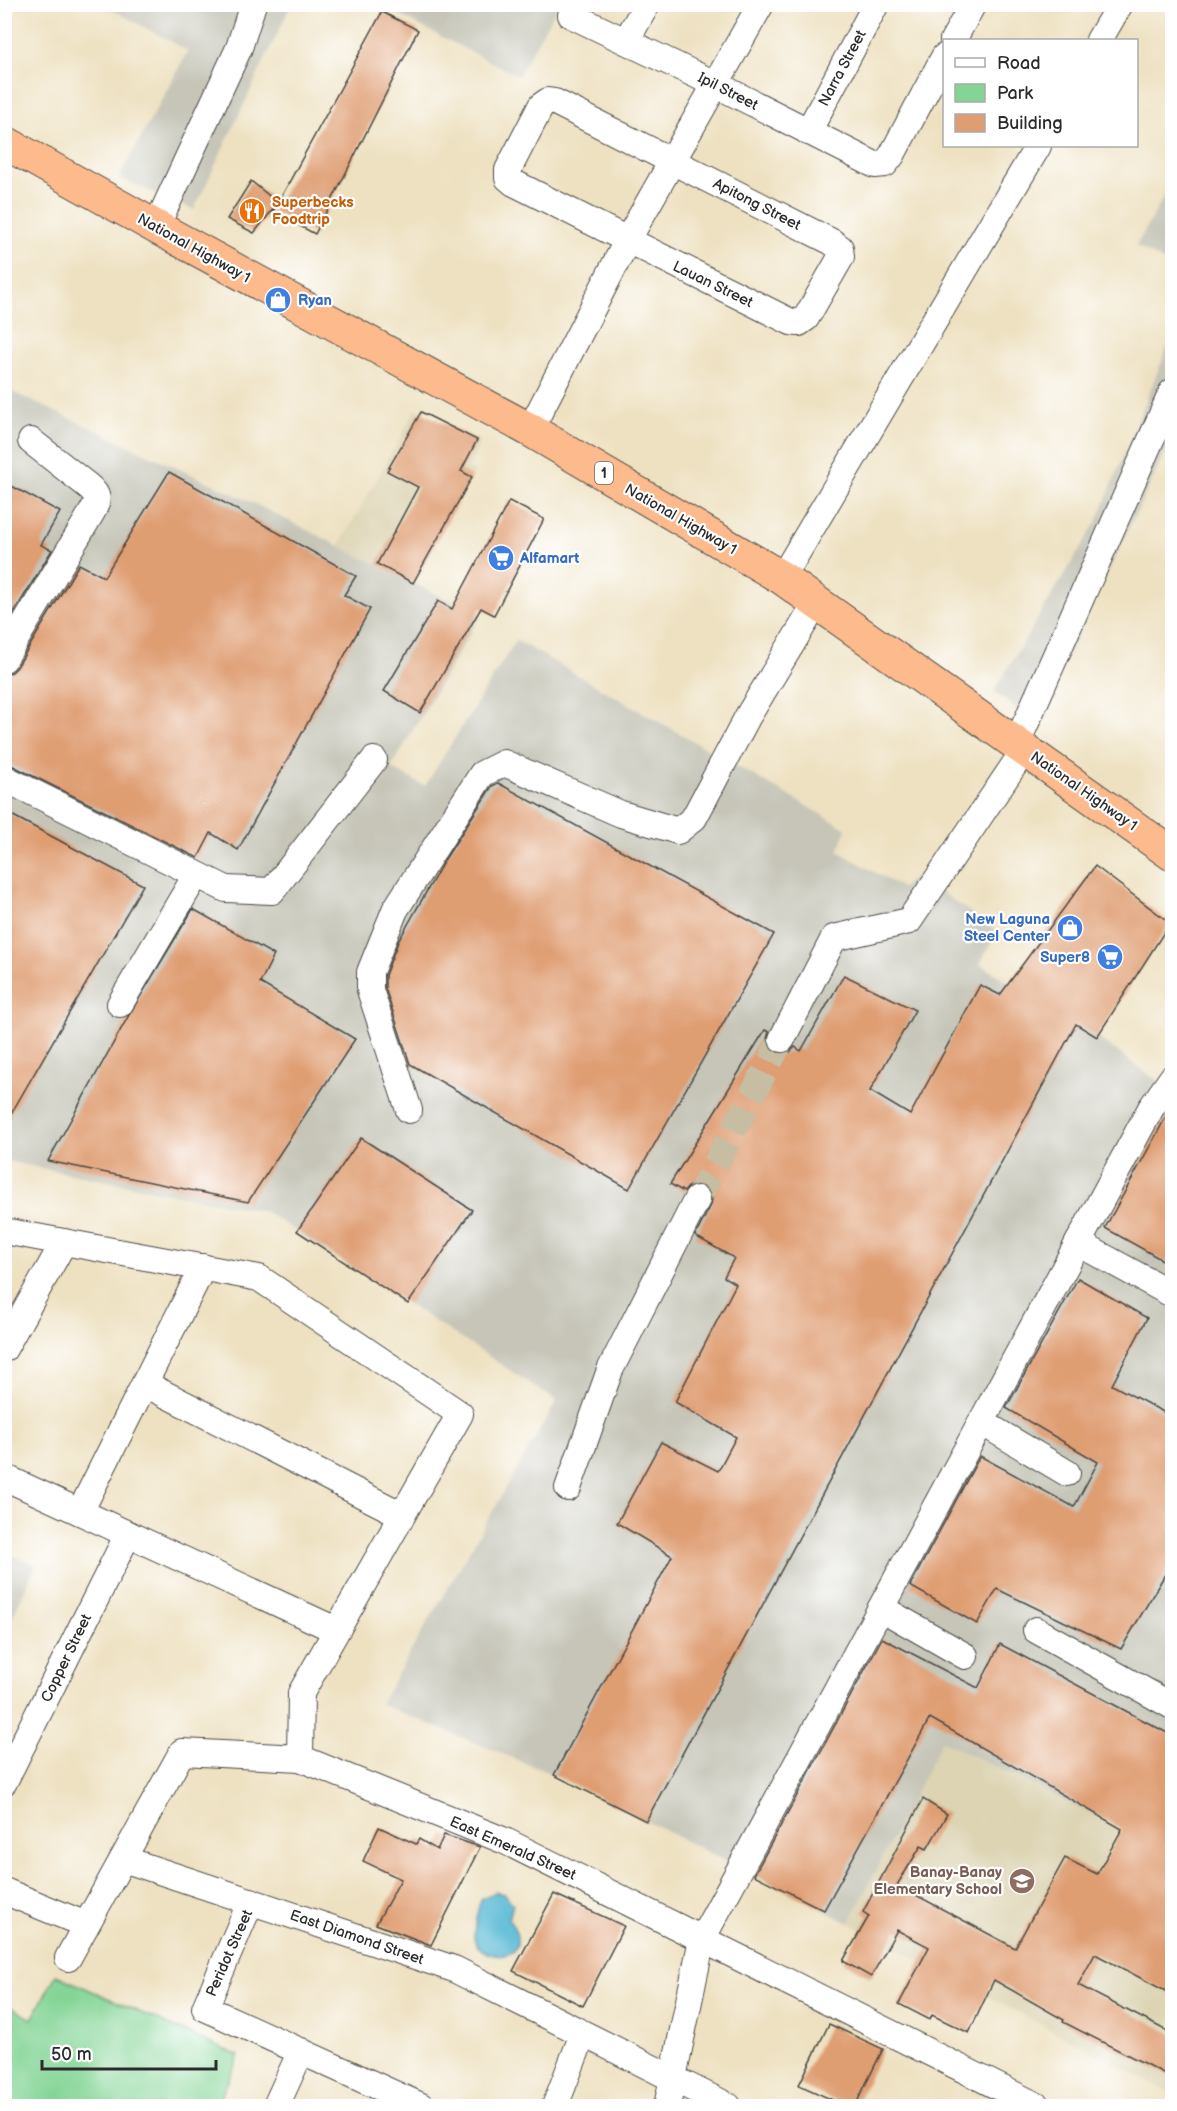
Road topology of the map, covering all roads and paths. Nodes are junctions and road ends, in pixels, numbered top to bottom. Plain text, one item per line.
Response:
1 (253, 4) edge
2 (647, 4) edge
3 (761, 4) edge
4 (876, 4) edge
5 (973, 4) edge
6 (1120, 4) edge
7 (571, 15) dead end
8 (954, 39) edge
9 (1100, 39) edge
10 (626, 41) junction
11 (943, 61) edge
12 (717, 85) junction
13 (807, 132) junction
14 (4, 142) edge
15 (1037, 147) edge
16 (673, 161) junction
17 (156, 227) junction
18 (627, 241) junction
19 (799, 323) joint
20 (1173, 392) edge
21 (530, 430) junction
22 (31, 441) dead end
23 (782, 578) junction
24 (817, 602) junction
25 (4, 659) edge
26 (1021, 746) junction
27 (374, 760) dead end
28 (4, 778) edge
29 (1173, 854) edge
30 (196, 874) junction
31 (120, 1004) dead end
32 (782, 1039) tunnel mouth
33 (1173, 1078) edge
34 (409, 1110) dead end
35 (697, 1198) tunnel mouth
36 (4, 1231) edge
37 (64, 1242) junction
38 (1078, 1243) junction
39 (203, 1267) junction
40 (1168, 1292) dead end
41 (4, 1349) edge
42 (145, 1384) junction
43 (981, 1422) junction
44 (1067, 1473) dead end
45 (4, 1477) edge
46 (568, 1488) dead end
47 (80, 1512) junction
48 (402, 1515) junction
49 (128, 1534) junction
50 (880, 1608) junction
51 (336, 1630) junction
52 (1036, 1630) dead end
53 (964, 1656) dead end
54 (1173, 1706) edge
55 (300, 1758) junction
56 (4, 1782) edge
57 (123, 1858) junction
58 (4, 1890) edge
59 (251, 1901) junction
60 (86, 1925) junction
61 (702, 1939) junction
62 (68, 1958) dead end
63 (583, 2034) junction
64 (301, 2051) junction
65 (673, 2079) junction
66 (276, 2106) edge
67 (421, 2106) edge
68 (555, 2106) edge
69 (667, 2106) edge
70 (728, 2106) edge
71 (1037, 2106) edge

1 - 17 street
2 - 10 street
3 - 12 street
4 - 13 street, Narra Street
5 - 8 street
6 - 9 street
7 - 10 street, Ipil Street
10 - 12 street, Ipil Street
11 - 13 street, Ipil Street
12 - 13 street, Ipil Street
12 - 16 street
14 - 17 highway, National Highway 1 / 1
15 - 23 street
16 - 18 street
16 - 18 street, Apitong Street
16 - 19 street, Apitong Street
17 - 21 highway, National Highway 1 / 1
18 - 19 street, Lauan Street
18 - 21 street
20 - 26 street
21 - 23 highway, National Highway 1 / 1
22 - 25 street
23 - 24 highway, National Highway 1 / 1
24 - 26 highway, National Highway 1 / 1
24 - 34 street
26 - 29 highway, National Highway 1 / 1
26 - 32 street
27 - 30 street
28 - 30 street
30 - 31 street
33 - 38 street
35 - 46 street
36 - 37 street
37 - 39 street
37 - 41 street
38 - 40 street
38 - 43 street
39 - 42 street
39 - 48 street
42 - 47 street
42 - 48 street
43 - 44 street
43 - 50 street
45 - 47 street
47 - 49 street
48 - 51 street
49 - 51 street
49 - 56 street, Copper Street
50 - 53 street
50 - 61 street
51 - 55 street
52 - 54 street
55 - 57 street, East Emerald Street
55 - 61 street, East Emerald Street
57 - 59 street, East Diamond Street
57 - 60 street, East Emerald Street
58 - 60 street
59 - 63 street, East Diamond Street
59 - 64 street, Peridot Street
60 - 62 street, East Emerald Street
61 - 65 street
61 - 71 street, East Emerald Street
63 - 65 street, East Diamond Street
63 - 68 street
64 - 66 street
64 - 67 street, Peridot Street
65 - 69 street
65 - 70 street, East Diamond Street

